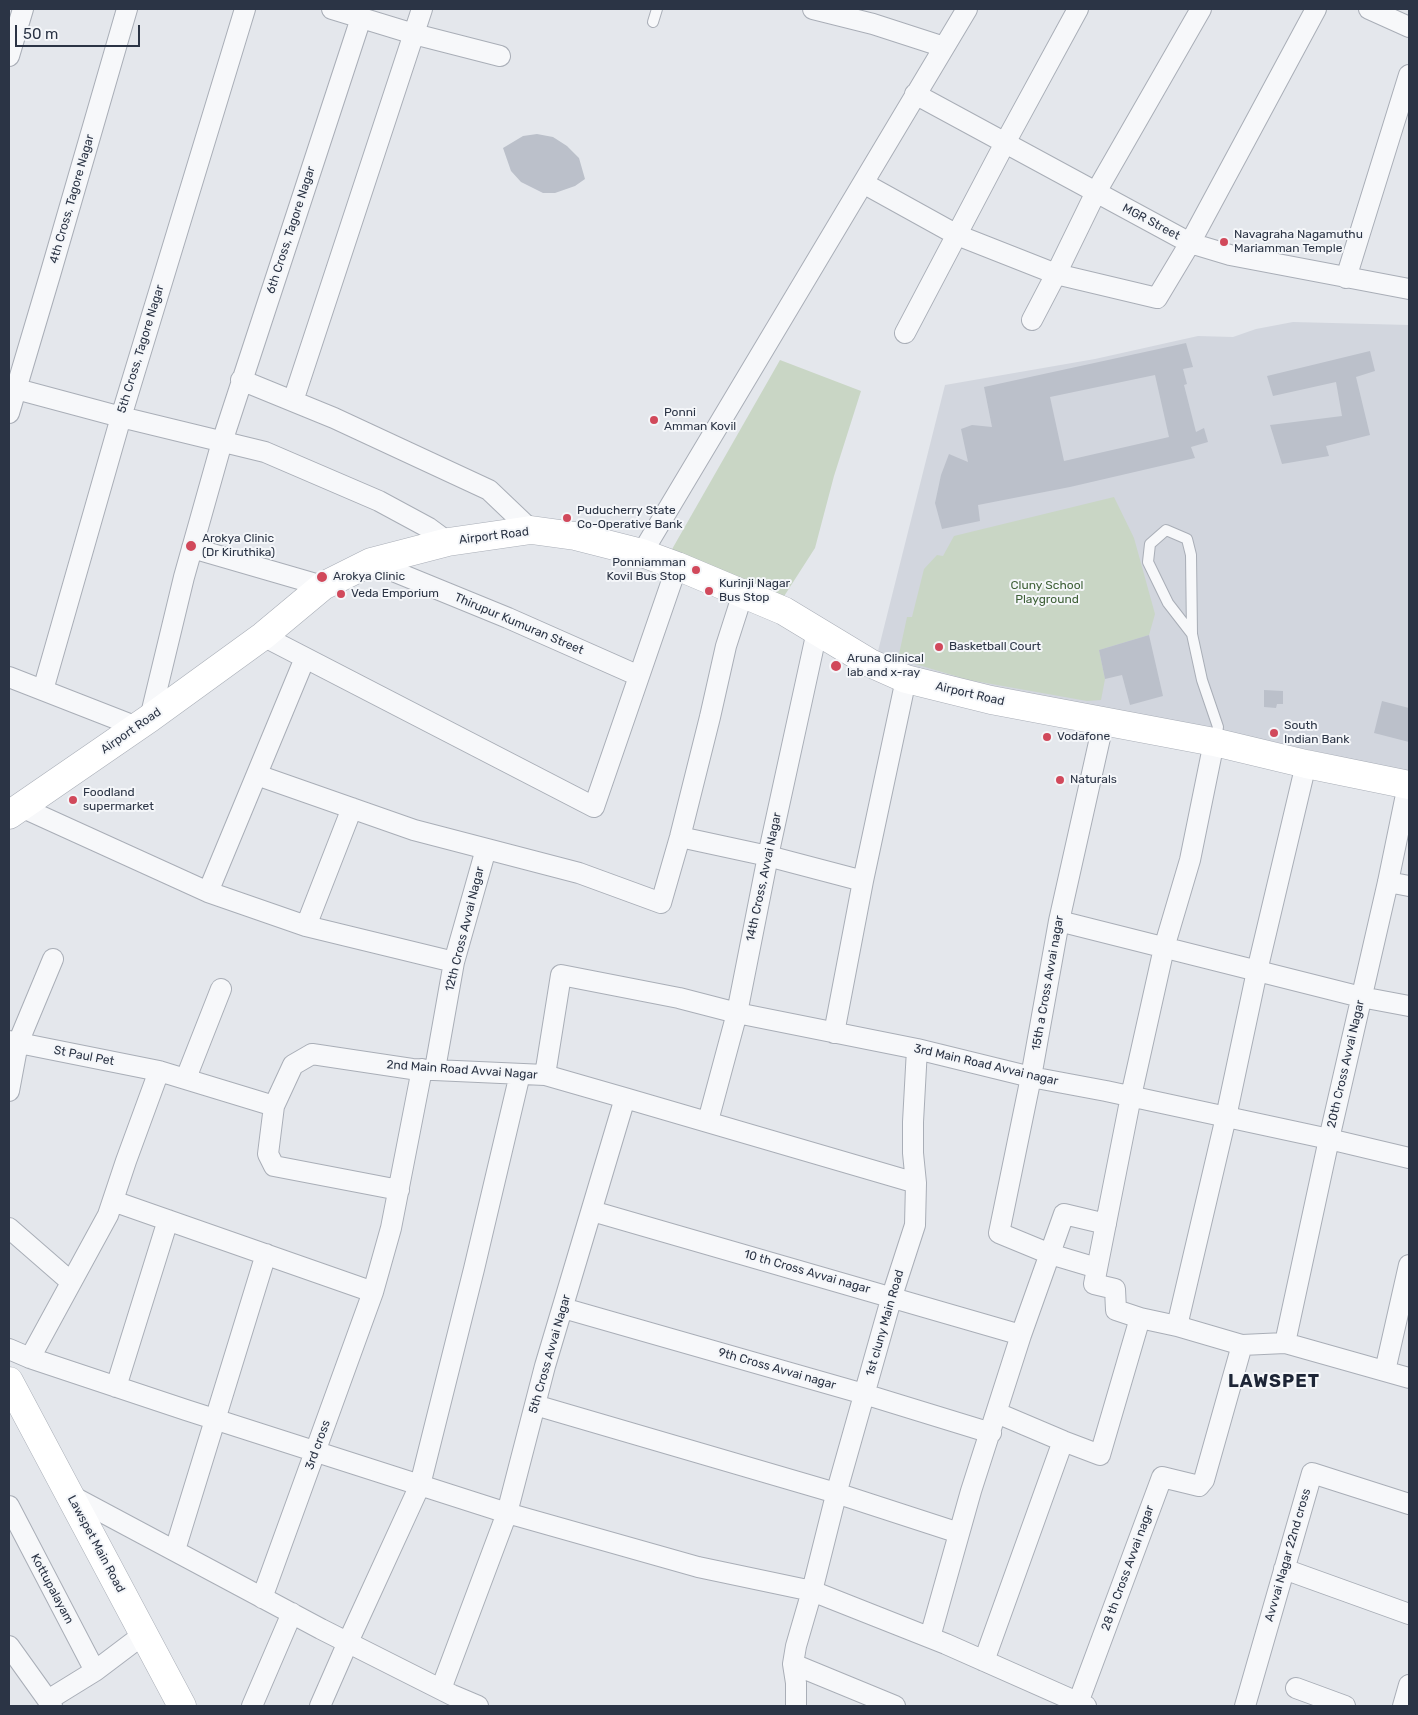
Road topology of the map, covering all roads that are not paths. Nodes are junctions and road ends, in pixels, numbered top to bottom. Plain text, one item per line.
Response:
1 (23, 9) edge
2 (127, 9) edge
3 (245, 9) edge
4 (332, 9) edge
5 (422, 9) edge
6 (657, 9) edge
7 (813, 9) edge
8 (967, 9) edge
9 (1078, 9) edge
10 (1201, 9) edge
11 (1316, 9) edge
12 (1369, 9) edge
13 (875, 16) edge
14 (361, 18) junction
15 (653, 22) dead end
16 (1409, 27) edge
17 (414, 34) junction
18 (944, 47) junction
19 (9, 56) edge
20 (500, 56) dead end
21 (1409, 75) edge
22 (915, 94) junction
23 (1005, 143) junction
24 (863, 182) junction
25 (1096, 192) junction
26 (957, 235) junction
27 (1190, 243) junction
28 (1056, 274) junction
29 (1346, 278) junction
30 (1409, 289) edge
31 (1032, 320) dead end
32 (905, 333) dead end
33 (241, 380) junction
34 (12, 387) edge
35 (293, 401) junction
36 (9, 412) edge
37 (121, 418) junction
38 (222, 442) junction
39 (531, 530) junction
40 (448, 542) junction
41 (192, 548) junction
42 (642, 553) junction
43 (371, 562) junction
44 (677, 566) junction
45 (323, 586) junction
46 (743, 593) junction
47 (817, 631) junction
48 (1192, 634) junction
49 (263, 636) junction
50 (305, 658) junction
51 (639, 676) junction
52 (9, 677) edge
53 (906, 679) junction
54 (43, 690) junction
55 (1104, 720) junction
56 (144, 723) junction
57 (1214, 742) junction
58 (1306, 764) junction
59 (257, 775) junction
60 (1408, 785) edge
61 (352, 808) junction
62 (15, 811) edge
63 (680, 837) junction
64 (486, 849) junction
65 (768, 856) junction
66 (863, 881) junction
67 (1388, 882) junction
68 (1409, 886) edge
69 (208, 892) junction
70 (1059, 921) junction
71 (306, 926) junction
72 (1164, 948) junction
73 (53, 959) dead end
74 (454, 962) junction
75 (1257, 971) junction
76 (220, 988) dead end
77 (1361, 997) junction
78 (1409, 1006) edge
79 (736, 1013) junction
80 (834, 1033) junction
81 (13, 1042) edge
82 (917, 1049) junction
83 (429, 1069) junction
84 (159, 1070) junction
85 (520, 1074) junction
86 (546, 1075) junction
87 (1031, 1077) junction
88 (186, 1078) junction
89 (9, 1091) edge
90 (1131, 1096) junction
91 (625, 1098) junction
92 (274, 1106) junction
93 (1226, 1117) junction
94 (708, 1121) junction
95 (1329, 1138) junction
96 (1409, 1158) edge
97 (916, 1183) junction
98 (399, 1190) junction
99 (113, 1201) junction
100 (592, 1211) junction
101 (168, 1220) junction
102 (1106, 1224) junction
103 (9, 1228) edge
104 (266, 1254) junction
105 (1050, 1254) junction
106 (1409, 1265) edge
107 (1097, 1268) junction
108 (71, 1282) junction
109 (373, 1292) junction
110 (892, 1296) junction
111 (562, 1308) junction
112 (1140, 1318) junction
113 (1176, 1326) junction
114 (1021, 1335) junction
115 (1285, 1343) junction
116 (1242, 1345) junction
117 (9, 1349) edge
118 (30, 1358) junction
119 (1385, 1371) junction
120 (1409, 1378) edge
121 (9, 1382) edge
122 (116, 1387) junction
123 (864, 1394) junction
124 (535, 1405) junction
125 (997, 1413) junction
126 (215, 1420) junction
127 (991, 1433) junction
128 (1064, 1442) junction
129 (316, 1452) junction
130 (420, 1485) junction
131 (836, 1493) junction
132 (70, 1495) junction
133 (1409, 1504) edge
134 (9, 1506) edge
135 (507, 1513) junction
136 (959, 1533) junction
137 (174, 1550) junction
138 (1284, 1569) junction
139 (812, 1591) junction
140 (262, 1598) junction
141 (292, 1613) junction
142 (1409, 1614) edge
143 (144, 1634) junction
144 (930, 1638) junction
145 (348, 1642) junction
146 (9, 1646) edge
147 (984, 1661) junction
148 (793, 1664) junction
149 (95, 1671) junction
150 (1409, 1684) edge
151 (1296, 1688) dead end
152 (447, 1697) edge
153 (50, 1703) edge
154 (1082, 1704) edge
155 (182, 1706) edge
156 (252, 1706) edge
157 (320, 1706) edge
158 (478, 1706) edge
159 (796, 1706) edge
160 (895, 1706) edge
161 (1245, 1706) edge
162 (1346, 1706) edge
163 (1403, 1706) edge

1 - 19 street
2 - 34 street, 4th Cross, Tagore Nagar
3 - 37 street, 5th Cross, Tagore Nagar
4 - 14 street
5 - 17 street
6 - 15 lane
7 - 13 street
8 - 18 street
9 - 23 street
10 - 25 street
11 - 27 street
12 - 16 street
13 - 18 street
14 - 17 street
14 - 33 street, 6th Cross, Tagore Nagar
17 - 20 street
17 - 35 street
18 - 22 street
21 - 29 street
22 - 23 street, MGR Street
22 - 24 street
23 - 25 street, MGR Street
23 - 26 street
24 - 26 street
24 - 42 street
25 - 27 street, MGR Street
25 - 28 street
26 - 28 street
26 - 32 street
27 - 28 street
27 - 29 street, MGR Street
28 - 31 street
29 - 30 street, MGR Street
33 - 35 street
33 - 38 street, 6th Cross, Tagore Nagar
34 - 36 street, 4th Cross, Tagore Nagar
34 - 37 street
35 - 39 street
37 - 38 street
37 - 54 street, 5th Cross, Tagore Nagar
38 - 40 street
38 - 41 street, 6th Cross, Tagore Nagar
39 - 40 street, Airport Road
39 - 42 street, Airport Road
40 - 43 street, Airport Road
41 - 45 street
41 - 56 street, 6th Cross, Tagore Nagar
42 - 44 street, Airport Road
43 - 45 street, Airport Road
43 - 51 street, Thirupur Kumuran Street
44 - 46 street, Airport Road
44 - 51 street
45 - 49 street, Airport Road
46 - 47 street, Airport Road
46 - 63 street
47 - 53 street, Airport Road
47 - 65 street, 14th Cross, Avvai Nagar
48 - 48 lane
48 - 57 lane
49 - 50 street
49 - 56 street, Airport Road
50 - 51 street
50 - 59 street
52 - 54 street
53 - 55 street, Airport Road
53 - 66 street
54 - 56 street
55 - 57 street, Airport Road
55 - 70 street, 15th a Cross Avvai nagar
56 - 62 street, Airport Road
57 - 58 street, Airport Road
57 - 72 street
58 - 60 street, Airport Road
58 - 75 street
59 - 61 street
59 - 69 street
60 - 67 street, 20th Cross Avvai Nagar
61 - 64 street
61 - 71 street
62 - 69 street
63 - 64 street
63 - 65 street
64 - 74 street, 12th Cross Avvai Nagar
65 - 66 street
65 - 79 street, 14th Cross, Avvai Nagar
66 - 80 street
67 - 68 street
67 - 77 street, 20th Cross Avvai Nagar
69 - 71 street
70 - 72 street
70 - 87 street, 15th a Cross Avvai nagar
71 - 74 street
72 - 75 street
72 - 90 street
73 - 81 street
74 - 83 street, 12th Cross Avvai Nagar
75 - 77 street
75 - 93 street
76 - 88 street
77 - 78 street
77 - 95 street, 20th Cross Avvai Nagar
79 - 80 street, 3rd Main Road Avvai nagar
79 - 86 street, 3rd Main Road Avvai nagar
79 - 94 street, 14th Cross, Avvai Nagar
80 - 82 street, 3rd Main Road Avvai nagar
81 - 84 street, St Paul Pet
81 - 89 street
82 - 87 street, 3rd Main Road Avvai nagar
82 - 97 street, 1st cluny Main Road
83 - 85 street, 2nd Main Road Avvai Nagar
83 - 92 street, 2nd Main Road Avvai Nagar
83 - 98 street, 12th Cross Avvai Nagar
84 - 88 street, St Paul Pet
84 - 99 street
85 - 86 street, 2nd Main Road Avvai Nagar
85 - 130 street
86 - 91 street, 2nd Main Road Avvai Nagar
87 - 90 street, 3rd Main Road Avvai nagar
87 - 105 street, 15th a Cross Avvai nagar
88 - 92 street, St Paul Pet
90 - 93 street, 3rd Main Road Avvai nagar
90 - 102 street
91 - 94 street
91 - 100 street, 5th Cross Avvai Nagar
92 - 98 street, 2nd Main Road Avvai Nagar
93 - 95 street, 3rd Main Road Avvai nagar
93 - 113 street
94 - 97 street
95 - 96 street, 3rd Main Road Avvai nagar
95 - 115 street, 20th Cross Avvai Nagar
97 - 110 street, 1st cluny Main Road
98 - 109 street, 3rd cross
99 - 101 street
99 - 108 street
100 - 110 street, 10 th Cross Avvai nagar
100 - 111 street, 5th Cross Avvai Nagar
101 - 104 street
101 - 122 street
102 - 105 street
102 - 107 street
103 - 108 street
104 - 109 street
104 - 126 street
105 - 107 street, 15th a Cross Avvai nagar
105 - 114 street
106 - 119 street
107 - 112 street
108 - 118 street
109 - 129 street, 3rd cross
110 - 114 street, 10 th Cross Avvai nagar
110 - 123 street, 1st cluny Main Road
111 - 123 street, 9th Cross Avvai nagar
111 - 124 street, 5th Cross Avvai Nagar
112 - 113 street
112 - 128 street
113 - 116 street
114 - 125 street
115 - 116 street
115 - 119 street
116 - 154 street, 28 th Cross Avvai nagar
117 - 118 street
118 - 122 street
119 - 120 street
121 - 132 street, Lawspet Main Road
122 - 126 street
123 - 127 street, 9th Cross Avvai nagar
123 - 131 street, 1st cluny Main Road
124 - 131 street
124 - 135 street, 5th Cross Avvai Nagar
125 - 127 street
125 - 128 street
126 - 129 street
126 - 137 street
127 - 136 street
128 - 147 street
129 - 130 street
129 - 140 street, 3rd cross
130 - 135 street
130 - 145 street
131 - 136 street
131 - 139 street, 1st cluny Main Road
132 - 137 street
132 - 143 street, Lawspet Main Road
133 - 138 street, Avvvai Nagar 22nd cross
134 - 149 street, Kottupalayam
135 - 139 street
135 - 152 street, 5th Cross Avvai Nagar
136 - 144 street
137 - 140 street
138 - 142 street
138 - 161 street, Avvvai Nagar 22nd cross
139 - 144 street
139 - 148 street, 1st cluny Main Road
140 - 141 street
141 - 145 street
141 - 156 street
143 - 149 street
143 - 155 street, Lawspet Main Road
144 - 147 street
145 - 152 street
145 - 157 street
146 - 153 street
147 - 154 street
148 - 159 street, 1st cluny Main Road
148 - 160 street
149 - 153 street
150 - 163 street
151 - 162 street
152 - 158 street

